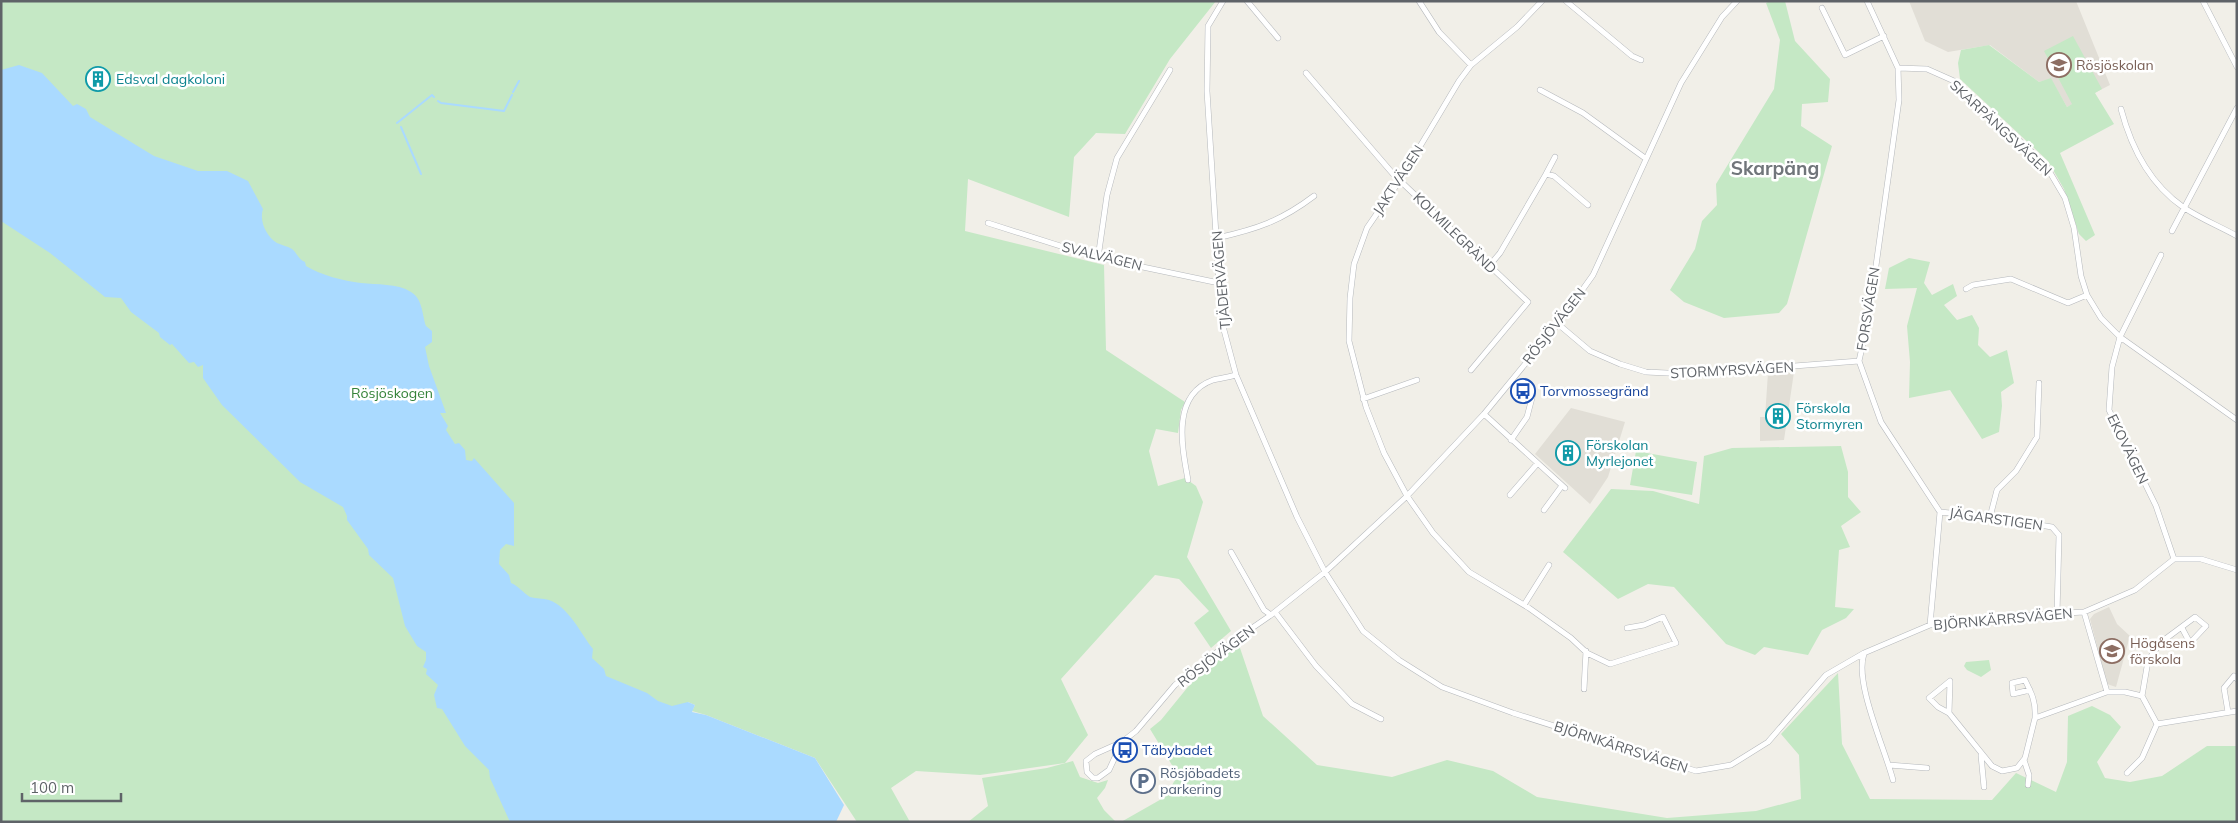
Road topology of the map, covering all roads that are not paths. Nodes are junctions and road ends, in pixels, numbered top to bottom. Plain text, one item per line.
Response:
1 (1223, 1) edge
2 (1247, 1) edge
3 (1419, 1) edge
4 (1542, 1) edge
5 (1566, 1) edge
6 (1738, 1) edge
7 (1867, 1) edge
8 (2203, 1) edge
9 (1822, 8) dead end
10 (1884, 36) junction
11 (1278, 38) dead end
12 (1641, 60) dead end
13 (1471, 65) junction
14 (2237, 67) edge
15 (1898, 68) junction
16 (1170, 70) dead end
17 (1306, 73) dead end
18 (1540, 90) dead end
19 (2121, 108) dead end
20 (2237, 108) edge
21 (1555, 157) dead end
22 (1645, 158) junction
23 (1546, 174) junction
24 (1400, 180) junction
25 (1314, 196) dead end
26 (1588, 205) dead end
27 (2184, 208) junction
28 (988, 223) dead end
29 (2172, 231) dead end
30 (2237, 236) edge
31 (1217, 238) junction
32 (2161, 255) dead end
33 (1098, 258) junction
34 (1489, 266) junction
35 (1219, 283) junction
36 (1966, 289) dead end
37 (2087, 295) junction
38 (1558, 324) junction
39 (2120, 337) junction
40 (1859, 361) junction
41 (1471, 370) dead end
42 (1236, 375) junction
43 (1417, 380) dead end
44 (2039, 383) dead end
45 (1529, 389) dead end
46 (1363, 399) junction
47 (1484, 414) junction
48 (2237, 420) edge
49 (1511, 440) junction
50 (1537, 464) junction
51 (1188, 480) dead end
52 (1510, 495) dead end
53 (1407, 496) junction
54 (1544, 510) dead end
55 (1940, 512) junction
56 (1990, 517) junction
57 (1231, 552) dead end
58 (2174, 559) junction
59 (1549, 565) dead end
60 (2237, 570) edge
61 (1325, 572) junction
62 (1524, 605) junction
63 (2084, 612) junction
64 (1273, 613) junction
65 (2057, 614) junction
66 (1930, 625) junction
67 (1627, 628) dead end
68 (2182, 628) junction
69 (1586, 651) junction
70 (1864, 653) junction
71 (2237, 679) edge
72 (1584, 689) dead end
73 (2030, 690) dead end
74 (2107, 692) junction
75 (2142, 696) junction
76 (2237, 711) edge
77 (2228, 712) junction
78 (1949, 713) junction
79 (2035, 718) junction
80 (1381, 719) dead end
81 (2157, 724) junction
82 (1122, 742) junction
83 (1981, 754) junction
84 (2024, 760) junction
85 (1889, 765) junction
86 (1927, 768) dead end
87 (2128, 773) dead end
88 (1893, 780) dead end
89 (2028, 785) dead end
90 (1984, 787) dead end

1 - 31 street, TJÄDERVÄGEN
2 - 11 street
3 - 13 street
4 - 13 street, JAKTVÄGEN
5 - 12 street
6 - 22 street, RÖSJÖVÄGEN
7 - 10 street, FORSVÄGEN
8 - 14 street
9 - 10 street
10 - 15 street, FORSVÄGEN
13 - 24 street, JAKTVÄGEN
15 - 37 street, SKARPÄNGSVÄGEN
15 - 40 street, FORSVÄGEN
16 - 33 street
17 - 24 street, KOLMILEGRÄND
18 - 22 street
19 - 27 street
20 - 27 street
21 - 23 street
22 - 38 street, RÖSJÖVÄGEN
23 - 26 street
23 - 34 street
24 - 34 street, KOLMILEGRÄND
24 - 46 street, JAKTVÄGEN
25 - 31 street
27 - 29 street
27 - 30 street
28 - 33 street, SVALVÄGEN
31 - 35 street, TJÄDERVÄGEN
32 - 39 street, EKOVÄGEN
33 - 35 street, SVALVÄGEN
34 - 41 street, KOLMILEGRÄND
35 - 42 street, TJÄDERVÄGEN
36 - 37 street
37 - 39 street, SKARPÄNGSVÄGEN
38 - 40 street, STORMYRSVÄGEN
38 - 47 street, RÖSJÖVÄGEN
39 - 48 street, SKARPÄNGSVÄGEN
39 - 58 street, EKOVÄGEN
40 - 55 street, FORSVÄGEN
42 - 51 street
42 - 61 street, TJÄDERVÄGEN
43 - 46 street
44 - 56 street
45 - 49 street
46 - 53 street, JAKTVÄGEN
47 - 49 street
47 - 53 street, RÖSJÖVÄGEN
49 - 50 street
50 - 52 street
50 - 54 street
53 - 61 street, RÖSJÖVÄGEN
53 - 62 street, JAKTVÄGEN
55 - 56 street, JÄGARSTIGEN
55 - 66 street
56 - 65 street, JÄGARSTIGEN
57 - 64 street, RÖSJÖVÄGEN
58 - 60 street
58 - 63 street, BJÖRNKÄRRSVÄGEN
59 - 62 street
61 - 64 street, RÖSJÖVÄGEN
61 - 70 street, BJÖRNKÄRRSVÄGEN
62 - 69 street, JAKTVÄGEN
63 - 65 street, BJÖRNKÄRRSVÄGEN
63 - 74 street
64 - 80 street
64 - 82 street, RÖSJÖVÄGEN
65 - 66 street, BJÖRNKÄRRSVÄGEN
66 - 70 street, BJÖRNKÄRRSVÄGEN
67 - 69 street, JAKTVÄGEN
68 - 68 street
68 - 75 street
69 - 72 street
70 - 85 street
71 - 77 street
73 - 79 street
74 - 75 street
74 - 79 street
75 - 81 street
76 - 77 street
77 - 81 street
78 - 78 street
78 - 83 street
79 - 84 street
81 - 87 street
82 - 82 street, RÖSJÖVÄGEN
83 - 84 street
83 - 90 street
84 - 89 street
85 - 86 street
85 - 88 street

